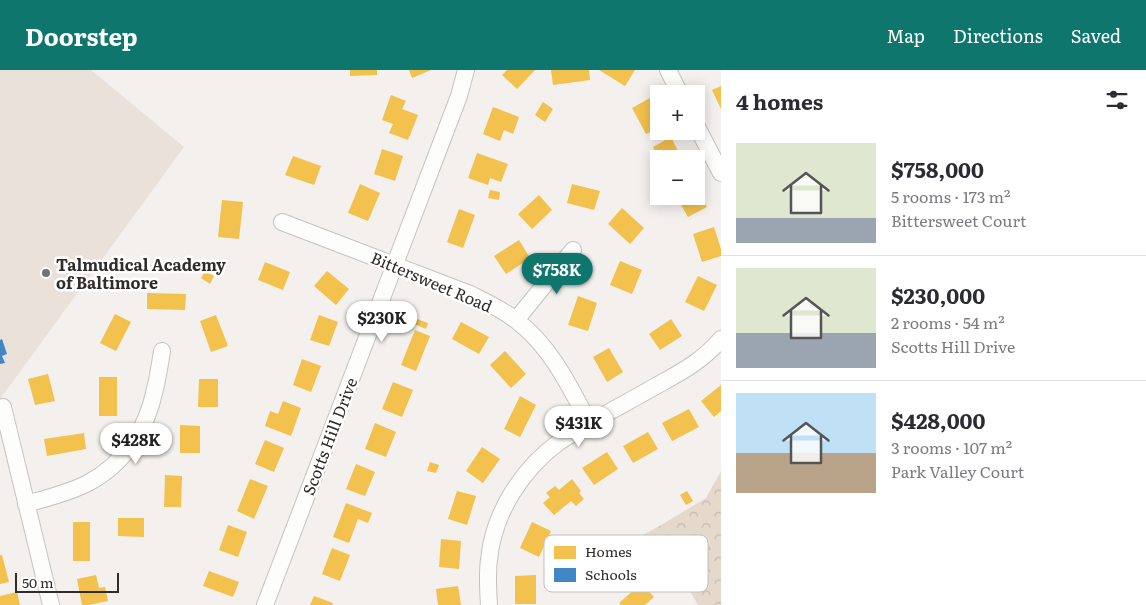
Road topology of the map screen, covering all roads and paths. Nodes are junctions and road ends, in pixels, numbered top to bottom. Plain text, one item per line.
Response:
1 (466, 70) edge
2 (668, 70) edge
3 (676, 85) edge
4 (704, 140) edge
5 (721, 173) edge
6 (282, 222) dead end
7 (573, 250) dead end
8 (395, 264) junction
9 (516, 320) junction
10 (721, 339) edge
11 (162, 351) dead end
12 (3, 407) dead end
13 (589, 423) junction
14 (26, 504) junction
15 (51, 605) edge
16 (265, 605) edge
17 (489, 605) edge

1 - 8 street, Scotts Hill Drive
2 - 3 street
4 - 5 street
6 - 8 street, Bittersweet Road
7 - 9 street
8 - 9 street, Bittersweet Road
8 - 16 street, Scotts Hill Drive
9 - 13 street, Bittersweet Road
10 - 13 street
11 - 14 street
12 - 14 street
13 - 17 street
14 - 15 street

